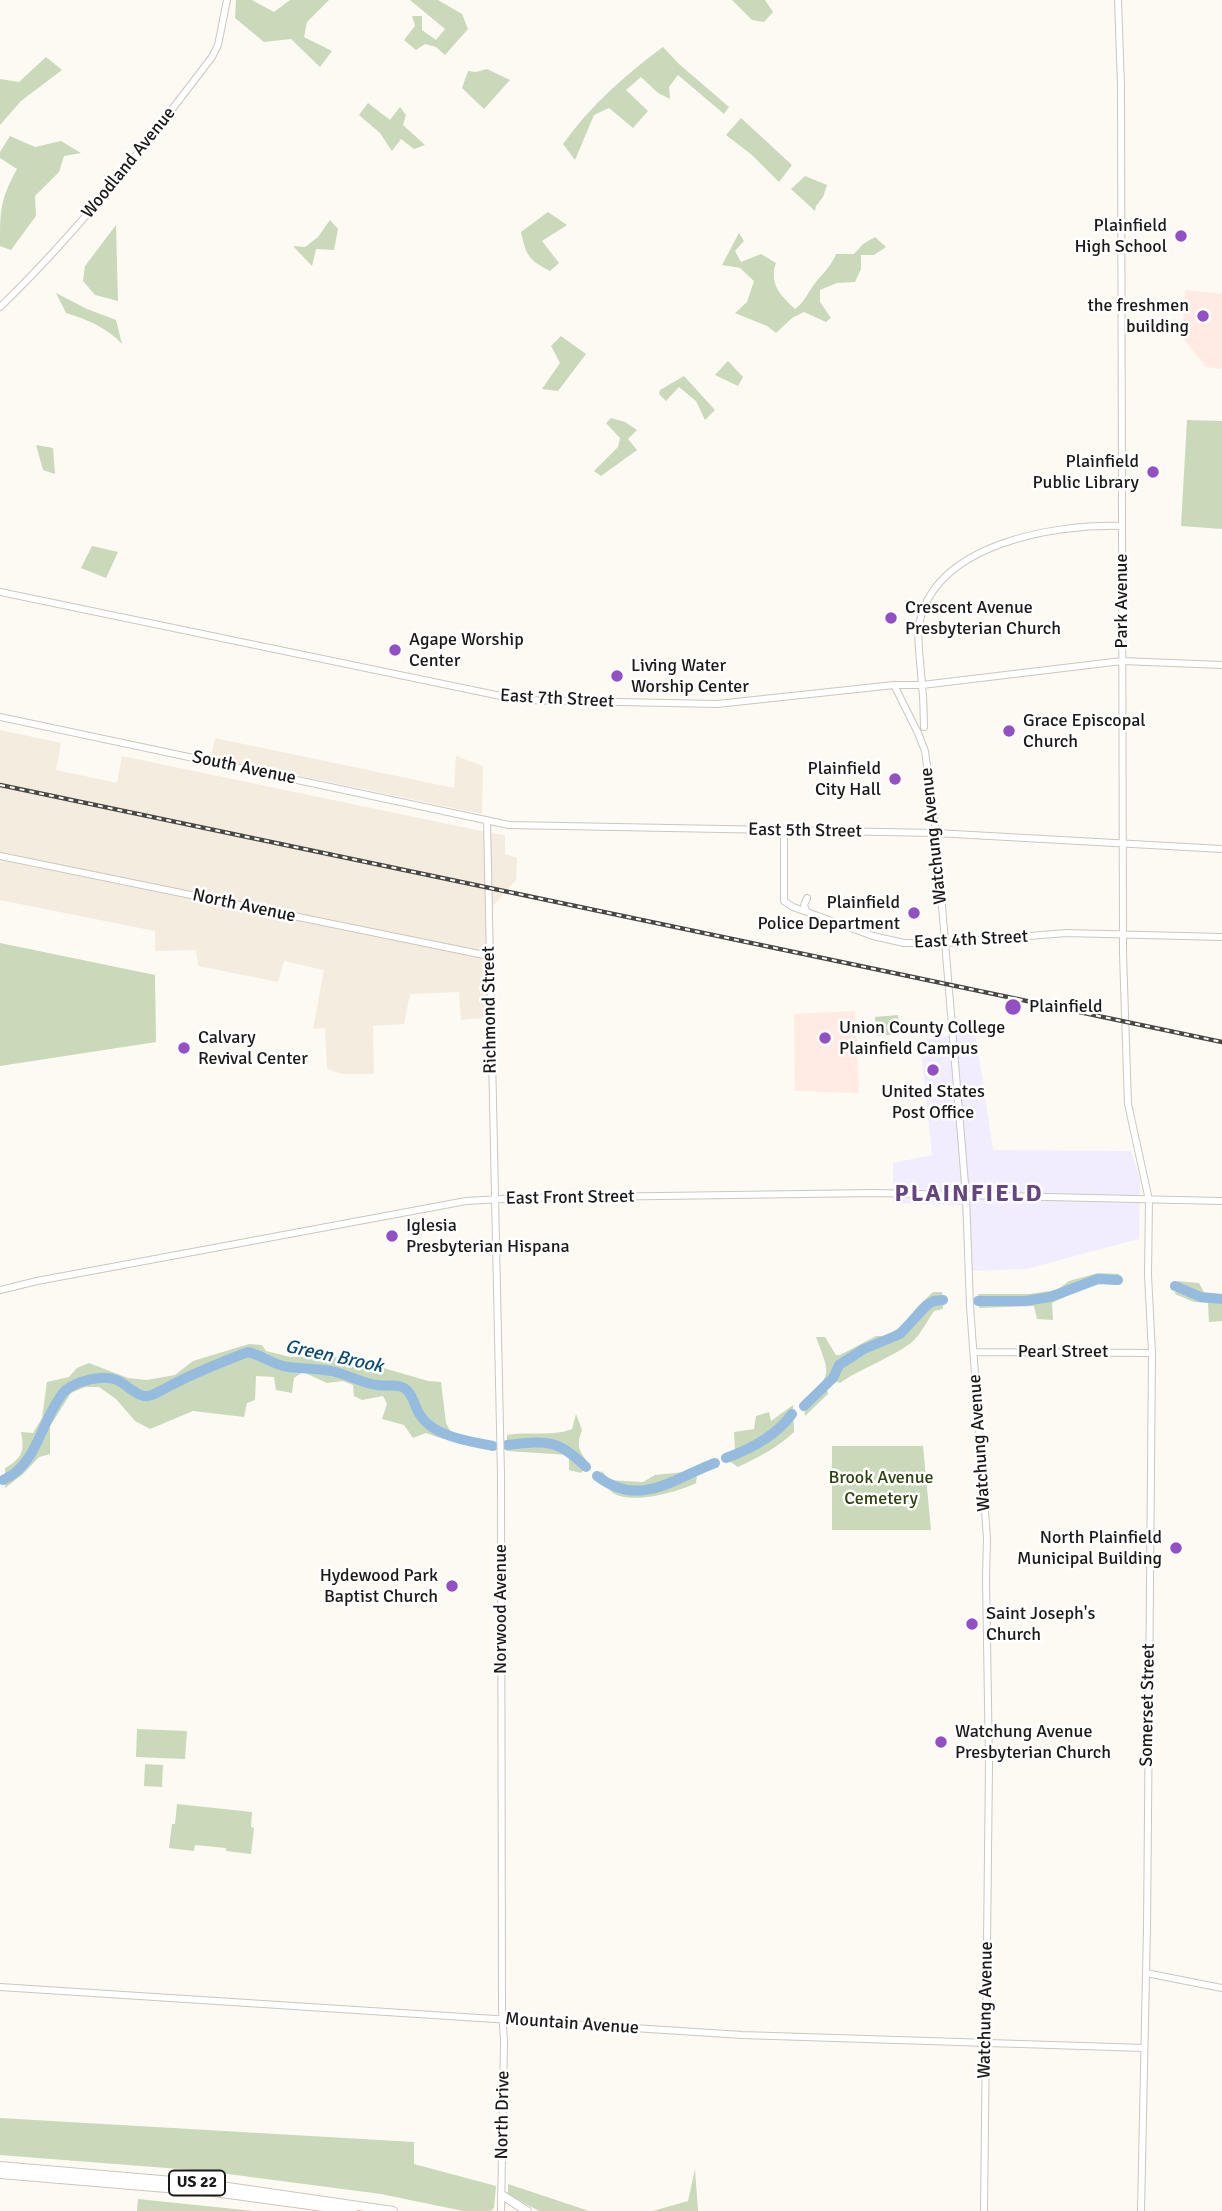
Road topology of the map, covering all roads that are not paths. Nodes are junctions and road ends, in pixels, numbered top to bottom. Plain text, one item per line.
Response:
1 (227, 0) edge
2 (1118, 0) edge
3 (0, 307) edge
4 (1122, 526) junction
5 (0, 592) edge
6 (1122, 661) junction
7 (1222, 665) edge
8 (894, 685) junction
9 (922, 685) junction
10 (0, 717) edge
11 (924, 727) dead end
12 (487, 821) junction
13 (781, 830) junction
14 (936, 833) junction
15 (1123, 843) junction
16 (1222, 849) edge
17 (0, 856) edge
18 (807, 898) dead end
19 (806, 912) junction
20 (1125, 933) junction
21 (1222, 937) edge
22 (945, 943) junction
23 (489, 956) junction
24 (966, 1196) junction
25 (494, 1199) junction
26 (1149, 1200) junction
27 (1222, 1201) edge
28 (0, 1290) edge
29 (974, 1352) junction
30 (1152, 1353) junction
31 (1146, 1973) junction
32 (0, 1987) edge
33 (1222, 1988) edge
34 (503, 2020) junction
35 (986, 2044) junction
36 (1144, 2048) junction
37 (0, 2166) edge
38 (0, 2174) edge
39 (502, 2195) junction
40 (353, 2211) edge
41 (393, 2211) edge
42 (502, 2211) edge
43 (527, 2211) edge
44 (984, 2211) edge
45 (1141, 2211) edge

1 - 3 street, Woodland Avenue
2 - 4 street, Park Avenue
4 - 6 street, Park Avenue
4 - 9 street
5 - 8 street, East 7th Street
6 - 7 street, East 7th Street
6 - 9 street, East 7th Street
6 - 15 street, Park Avenue
8 - 9 street, East 7th Street
8 - 14 street, Watchung Avenue
9 - 11 street
10 - 12 street, South Avenue
12 - 13 street, East 5th Street
12 - 23 street, Richmond Street
13 - 14 street, East 5th Street
13 - 19 street, East 4th Street
14 - 15 street, East 5th Street
14 - 22 street, Watchung Avenue
15 - 16 street, East 5th Street
15 - 20 street, Park Avenue
17 - 23 street, North Avenue
18 - 19 street
19 - 22 street, East 4th Street
20 - 21 street, East 4th Street
20 - 22 street, East 4th Street
20 - 26 street, Park Avenue
22 - 24 street, Watchung Avenue
23 - 25 street, Richmond Street
24 - 25 street, East Front Street
24 - 26 street, East Front Street
24 - 29 street, Watchung Avenue
25 - 28 street, East Front Street
25 - 34 street, Norwood Avenue
26 - 27 street, East Front Street
26 - 30 street, Somerset Street
29 - 30 street, Pearl Street
29 - 35 street, Watchung Avenue
30 - 31 street, Somerset Street
31 - 33 street
31 - 36 street, Somerset Street
32 - 34 street, Mountain Avenue
34 - 35 street, Mountain Avenue
34 - 39 street, North Drive
35 - 36 street, Mountain Avenue
35 - 44 street, Watchung Avenue
36 - 45 street, Somerset Street
37 - 41 highway, US 22
38 - 40 highway, US 22
39 - 42 street, North Drive
39 - 43 highway

